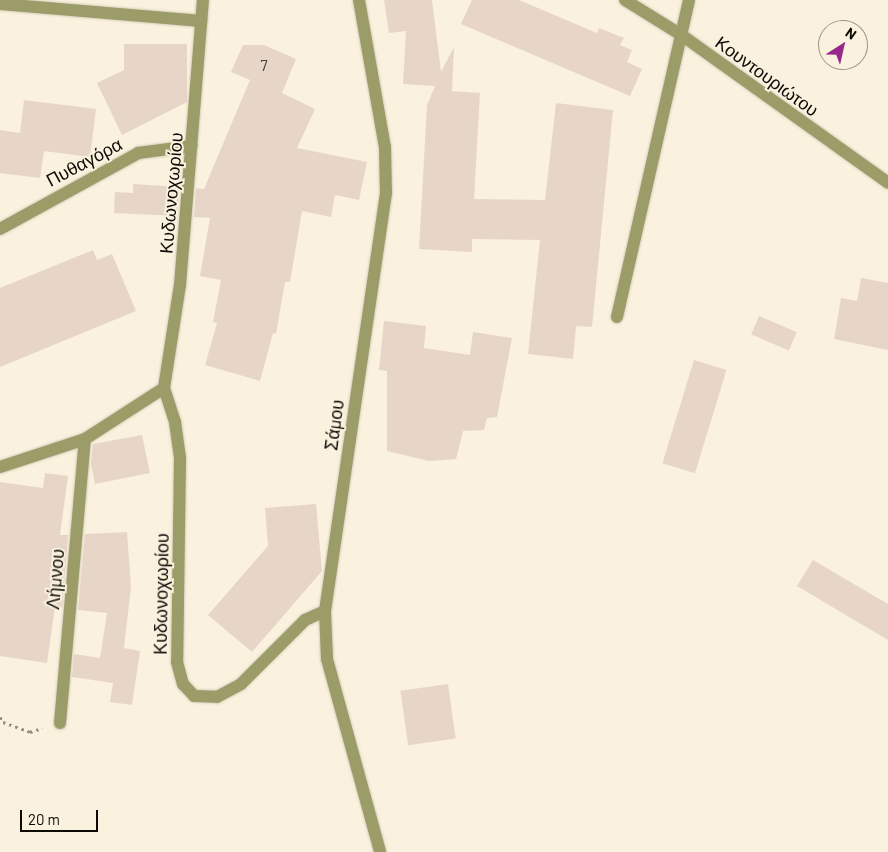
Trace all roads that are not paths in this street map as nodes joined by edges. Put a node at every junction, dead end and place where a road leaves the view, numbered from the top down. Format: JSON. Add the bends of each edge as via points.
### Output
{"nodes":[{"id":1,"x":203,"y":0,"type":"edge"},
{"id":2,"x":359,"y":0,"type":"edge"},
{"id":3,"x":625,"y":0,"type":"edge"},
{"id":4,"x":689,"y":0,"type":"edge"},
{"id":5,"x":0,"y":4,"type":"edge"},
{"id":6,"x":201,"y":21,"type":"junction"},
{"id":7,"x":683,"y":36,"type":"junction"},
{"id":8,"x":192,"y":146,"type":"junction"},
{"id":9,"x":888,"y":184,"type":"edge"},
{"id":10,"x":0,"y":229,"type":"edge"},
{"id":11,"x":617,"y":317,"type":"dead end"},
{"id":12,"x":164,"y":388,"type":"junction"},
{"id":13,"x":86,"y":439,"type":"junction"},
{"id":14,"x":0,"y":467,"type":"edge"},
{"id":15,"x":325,"y":611,"type":"junction"},
{"id":16,"x":60,"y":723,"type":"road end"},
{"id":17,"x":380,"y":852,"type":"edge"}],
"edges":[{"from":1,"to":6,"type":"street","name":"Κυδωνοχωρίου"},
{"from":2,"to":15,"type":"street","name":"Σάμου","via":[[385,147],[386,193]]},
{"from":3,"to":7,"type":"street","name":"Κουντουριώτου"},
{"from":4,"to":7,"type":"street"},
{"from":5,"to":6,"type":"street"},
{"from":6,"to":8,"type":"street","name":"Κυδωνοχωρίου"},
{"from":7,"to":9,"type":"street","name":"Κουντουριώτου"},
{"from":7,"to":11,"type":"street"},
{"from":8,"to":10,"type":"street","name":"Πυθαγόρα","via":[[138,153]]},
{"from":8,"to":12,"type":"street","name":"Κυδωνοχωρίου","via":[[180,285]]},
{"from":12,"to":13,"type":"street"},
{"from":12,"to":15,"type":"street","name":"Κυδωνοχωρίου","via":[[175,422],[180,459],[177,662],[183,684],[194,696],[217,697],[241,684],[305,620]]},
{"from":13,"to":14,"type":"street"},
{"from":13,"to":16,"type":"street","name":"Λήμνου"},
{"from":15,"to":17,"type":"street","name":"Σάμου","via":[[327,659]]}]}
